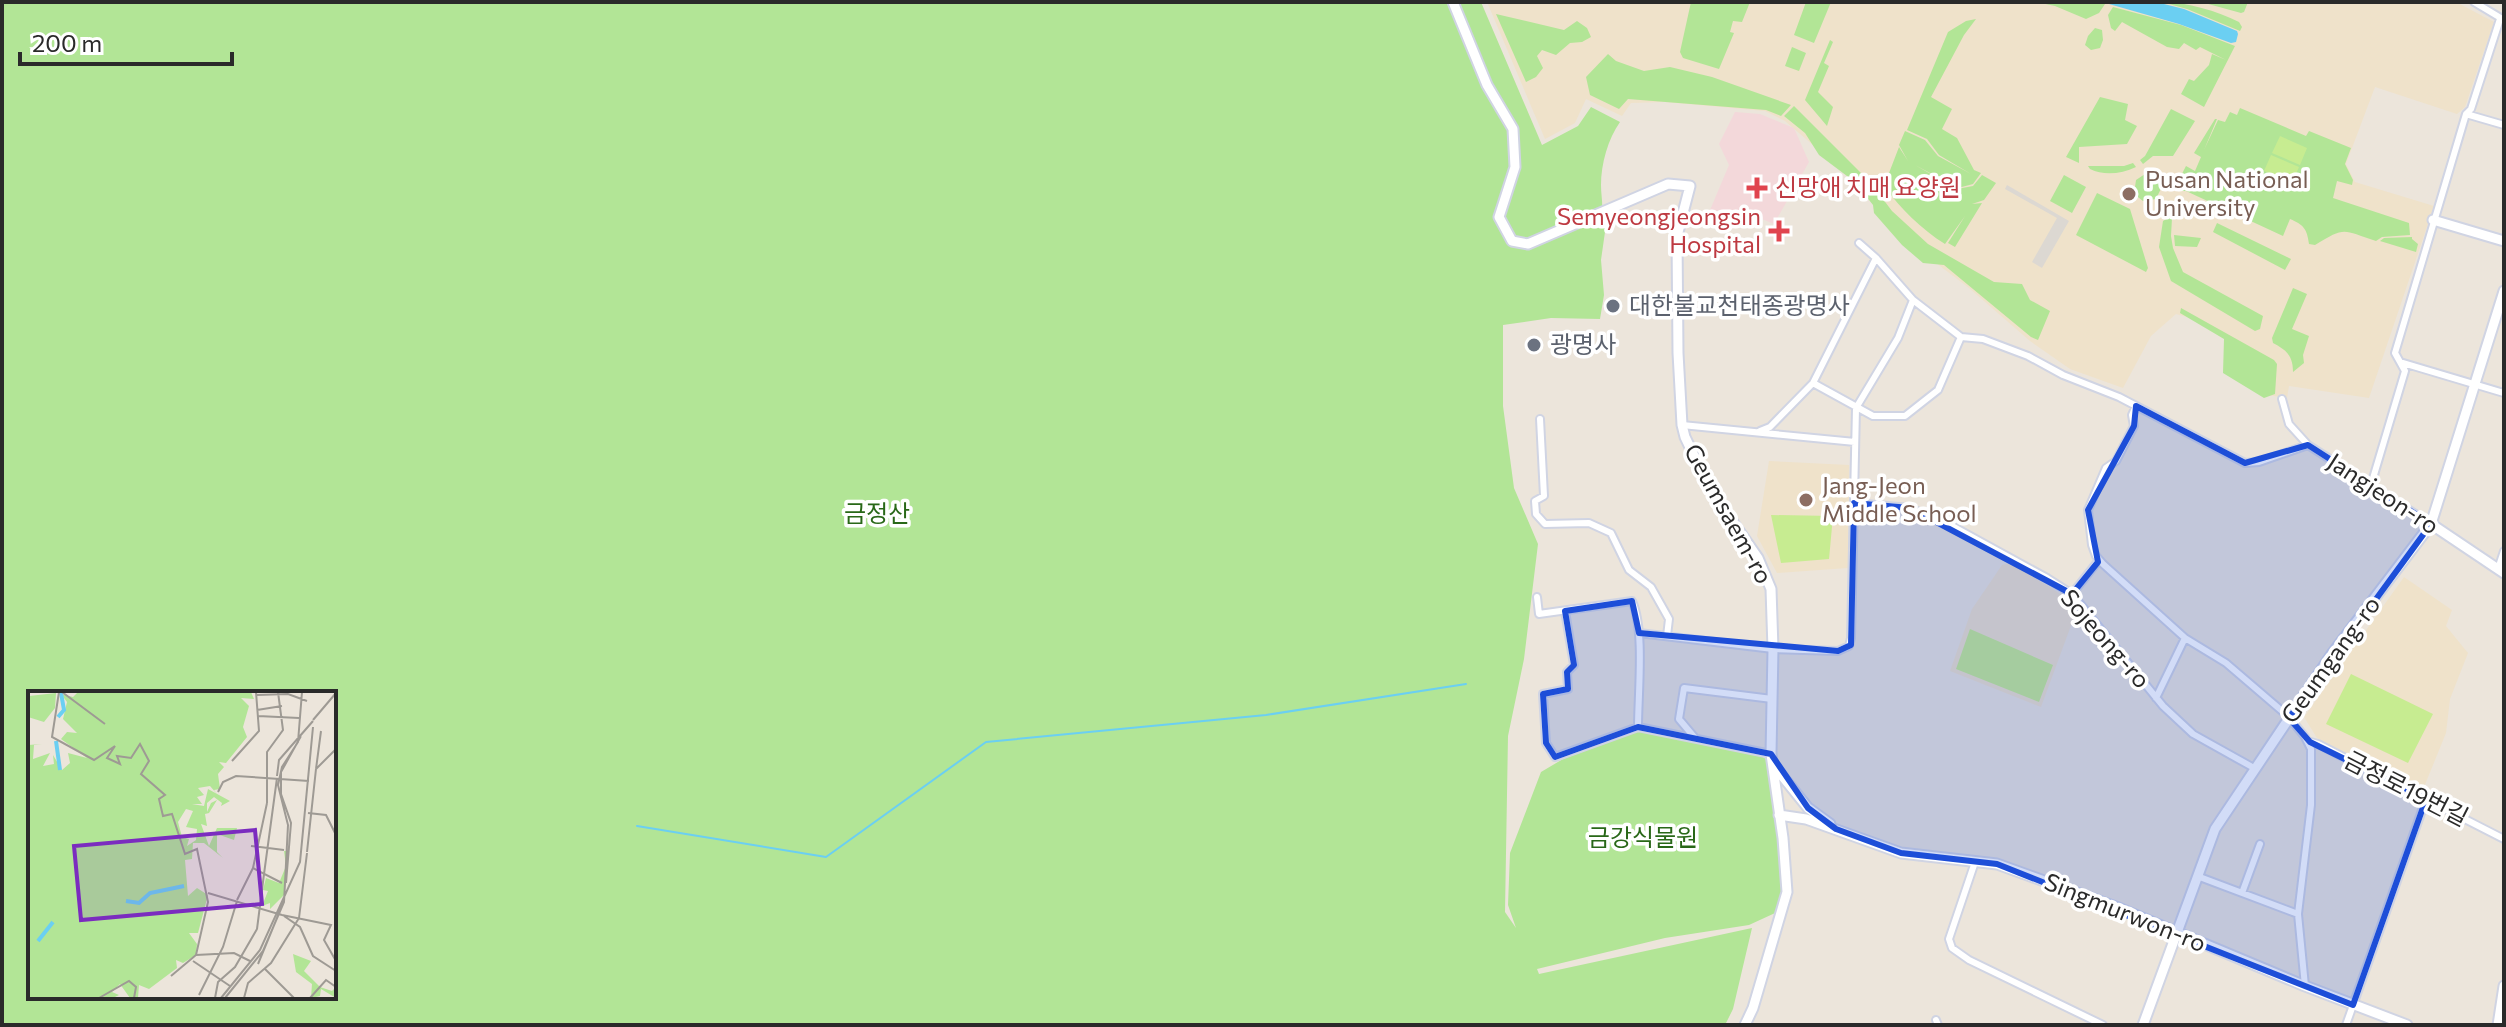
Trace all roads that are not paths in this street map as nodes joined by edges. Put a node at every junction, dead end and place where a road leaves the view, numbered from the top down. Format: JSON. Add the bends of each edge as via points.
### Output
{"nodes":[{"id":1,"x":1453,"y":2,"type":"edge"},
{"id":2,"x":2474,"y":2,"type":"edge"},
{"id":3,"x":2502,"y":20,"type":"edge"},
{"id":4,"x":2466,"y":114,"type":"junction"},
{"id":5,"x":2504,"y":125,"type":"edge"},
{"id":6,"x":2433,"y":220,"type":"junction"},
{"id":7,"x":2504,"y":241,"type":"edge"},
{"id":8,"x":1859,"y":243,"type":"dead end"},
{"id":9,"x":1876,"y":258,"type":"junction"},
{"id":10,"x":2504,"y":291,"type":"edge"},
{"id":11,"x":1913,"y":300,"type":"junction"},
{"id":12,"x":1961,"y":337,"type":"junction"},
{"id":13,"x":2400,"y":362,"type":"junction"},
{"id":14,"x":1813,"y":383,"type":"junction"},
{"id":15,"x":2475,"y":385,"type":"junction"},
{"id":16,"x":2504,"y":393,"type":"edge"},
{"id":17,"x":2282,"y":399,"type":"dead end"},
{"id":18,"x":2136,"y":406,"type":"junction"},
{"id":19,"x":1856,"y":408,"type":"junction"},
{"id":20,"x":1540,"y":419,"type":"dead end"},
{"id":21,"x":1682,"y":425,"type":"junction"},
{"id":22,"x":1760,"y":432,"type":"junction"},
{"id":23,"x":1855,"y":442,"type":"junction"},
{"id":24,"x":2308,"y":445,"type":"junction"},
{"id":25,"x":2371,"y":485,"type":"junction"},
{"id":26,"x":1854,"y":503,"type":"junction"},
{"id":27,"x":2431,"y":524,"type":"junction"},
{"id":28,"x":2504,"y":551,"type":"edge"},
{"id":29,"x":2099,"y":560,"type":"junction"},
{"id":30,"x":2501,"y":571,"type":"edge"},
{"id":31,"x":2072,"y":594,"type":"junction"},
{"id":32,"x":1537,"y":597,"type":"dead end"},
{"id":33,"x":1565,"y":611,"type":"junction"},
{"id":34,"x":1639,"y":633,"type":"junction"},
{"id":35,"x":1667,"y":636,"type":"junction"},
{"id":36,"x":2185,"y":638,"type":"junction"},
{"id":37,"x":1773,"y":649,"type":"junction"},
{"id":38,"x":2156,"y":698,"type":"junction"},
{"id":39,"x":1772,"y":699,"type":"junction"},
{"id":40,"x":2289,"y":717,"type":"junction"},
{"id":41,"x":1638,"y":727,"type":"junction"},
{"id":42,"x":1695,"y":738,"type":"junction"},
{"id":43,"x":2307,"y":741,"type":"junction"},
{"id":44,"x":1772,"y":759,"type":"junction"},
{"id":45,"x":2254,"y":768,"type":"junction"},
{"id":46,"x":2426,"y":799,"type":"junction"},
{"id":47,"x":1779,"y":815,"type":"junction"},
{"id":48,"x":1836,"y":829,"type":"junction"},
{"id":49,"x":2504,"y":839,"type":"edge"},
{"id":50,"x":2260,"y":844,"type":"dead end"},
{"id":51,"x":1975,"y":862,"type":"junction"},
{"id":52,"x":2197,"y":876,"type":"junction"},
{"id":53,"x":2242,"y":893,"type":"junction"},
{"id":54,"x":2298,"y":914,"type":"junction"},
{"id":55,"x":2176,"y":934,"type":"junction"},
{"id":56,"x":2305,"y":986,"type":"junction"},
{"id":57,"x":2504,"y":986,"type":"edge"},
{"id":58,"x":2353,"y":1005,"type":"junction"},
{"id":59,"x":1745,"y":1025,"type":"edge"},
{"id":60,"x":2103,"y":1025,"type":"edge"},
{"id":61,"x":2143,"y":1025,"type":"edge"},
{"id":62,"x":2346,"y":1025,"type":"edge"},
{"id":63,"x":2407,"y":1025,"type":"edge"},
{"id":64,"x":2498,"y":1025,"type":"edge"}],
"edges":[{"from":1,"to":21,"type":"main road","name":"Geumsaem-ro","via":[[1487,85],[1513,129],[1515,167],[1499,217],[1512,241],[1528,244],[1668,184],[1690,186],[1677,236]]},
{"from":2,"to":3,"type":"street"},
{"from":3,"to":4,"type":"street"},
{"from":4,"to":5,"type":"street"},
{"from":4,"to":6,"type":"street"},
{"from":6,"to":7,"type":"main road"},
{"from":6,"to":13,"type":"street","via":[[2395,353]]},
{"from":8,"to":9,"type":"street"},
{"from":9,"to":11,"type":"street"},
{"from":9,"to":14,"type":"street"},
{"from":10,"to":15,"type":"main road","name":"Geumgang-ro"},
{"from":11,"to":12,"type":"street"},
{"from":11,"to":19,"type":"street","via":[[1898,338]]},
{"from":12,"to":18,"type":"street","via":[[2008,347]]},
{"from":12,"to":19,"type":"street","via":[[1938,390],[1905,416],[1873,416]]},
{"from":13,"to":15,"type":"street"},
{"from":13,"to":25,"type":"street","via":[[2405,371]]},
{"from":14,"to":19,"type":"street"},
{"from":14,"to":22,"type":"street"},
{"from":15,"to":16,"type":"street"},
{"from":15,"to":27,"type":"main road","name":"Geumgang-ro"},
{"from":17,"to":24,"type":"street","name":"Jangjeon-ro","via":[[2289,424]]},
{"from":18,"to":24,"type":"street","via":[[2245,463]]},
{"from":18,"to":29,"type":"street","via":[[2134,426],[2116,461],[2106,468],[2088,510]]},
{"from":19,"to":23,"type":"street"},
{"from":20,"to":35,"type":"street","via":[[1544,496],[1535,501],[1536,514],[1545,524],[1589,523],[1611,533],[1629,570],[1651,587],[1669,619]]},
{"from":21,"to":22,"type":"street"},
{"from":21,"to":37,"type":"main road","name":"Geumsaem-ro","via":[[1711,491],[1758,558],[1771,589]]},
{"from":22,"to":23,"type":"street"},
{"from":23,"to":26,"type":"street"},
{"from":24,"to":25,"type":"street","name":"Jangjeon-ro"},
{"from":25,"to":27,"type":"street","name":"Jangjeon-ro"},
{"from":26,"to":31,"type":"street","name":"Sojeong-ro","via":[[1910,508]]},
{"from":26,"to":37,"type":"street","via":[[1849,646],[1838,651]]},
{"from":27,"to":30,"type":"main road","name":"Jangjeon-ro"},
{"from":27,"to":40,"type":"main road","name":"Geumgang-ro"},
{"from":28,"to":30,"type":"street"},
{"from":29,"to":31,"type":"street"},
{"from":29,"to":36,"type":"street"},
{"from":31,"to":38,"type":"street","name":"Sojeong-ro"},
{"from":32,"to":33,"type":"street","via":[[1539,614]]},
{"from":33,"to":34,"type":"street","via":[[1632,601]]},
{"from":33,"to":41,"type":"street","via":[[1574,665],[1567,672],[1568,689],[1543,694],[1546,743],[1555,757]]},
{"from":34,"to":35,"type":"street"},
{"from":34,"to":41,"type":"street"},
{"from":35,"to":37,"type":"street"},
{"from":36,"to":38,"type":"street"},
{"from":36,"to":40,"type":"street","via":[[2226,663]]},
{"from":37,"to":39,"type":"main road","name":"Geumsaem-ro"},
{"from":38,"to":45,"type":"street","name":"Sojeong-ro","via":[[2193,734]]},
{"from":39,"to":42,"type":"street","via":[[1684,688],[1679,719]]},
{"from":39,"to":44,"type":"main road","name":"Geumsaem-ro"},
{"from":40,"to":43,"type":"street"},
{"from":40,"to":45,"type":"main road","name":"Geumgang-ro"},
{"from":41,"to":42,"type":"street"},
{"from":42,"to":44,"type":"street"},
{"from":43,"to":46,"type":"street","name":"금정로19번길"},
{"from":43,"to":54,"type":"street","via":[[2311,805]]},
{"from":44,"to":47,"type":"main road","name":"Geumsaem-ro"},
{"from":44,"to":48,"type":"main road","name":"Singmurwon-ro","via":[[1808,808]]},
{"from":45,"to":52,"type":"main road","name":"Geumgang-ro","via":[[2215,829]]},
{"from":46,"to":49,"type":"street","name":"금정로19번길"},
{"from":46,"to":58,"type":"street"},
{"from":47,"to":48,"type":"main road","name":"Singmurwon-ro"},
{"from":47,"to":59,"type":"main road","name":"Geumsaem-ro","via":[[1787,892]]},
{"from":48,"to":51,"type":"main road","name":"Singmurwon-ro","via":[[1901,853]]},
{"from":50,"to":53,"type":"street"},
{"from":51,"to":55,"type":"main road","name":"Singmurwon-ro","via":[[1997,864]]},
{"from":51,"to":60,"type":"street","via":[[1949,939],[1952,948]]},
{"from":52,"to":53,"type":"street"},
{"from":52,"to":55,"type":"main road","name":"Geumgang-ro"},
{"from":53,"to":54,"type":"street"},
{"from":54,"to":56,"type":"street"},
{"from":55,"to":56,"type":"main road","name":"Singmurwon-ro"},
{"from":55,"to":61,"type":"main road","name":"Geumgang-ro"},
{"from":56,"to":58,"type":"main road","name":"Singmurwon-ro"},
{"from":57,"to":64,"type":"main road"},
{"from":58,"to":62,"type":"street"},
{"from":58,"to":63,"type":"main road","name":"Singmurwon-ro"}]}
